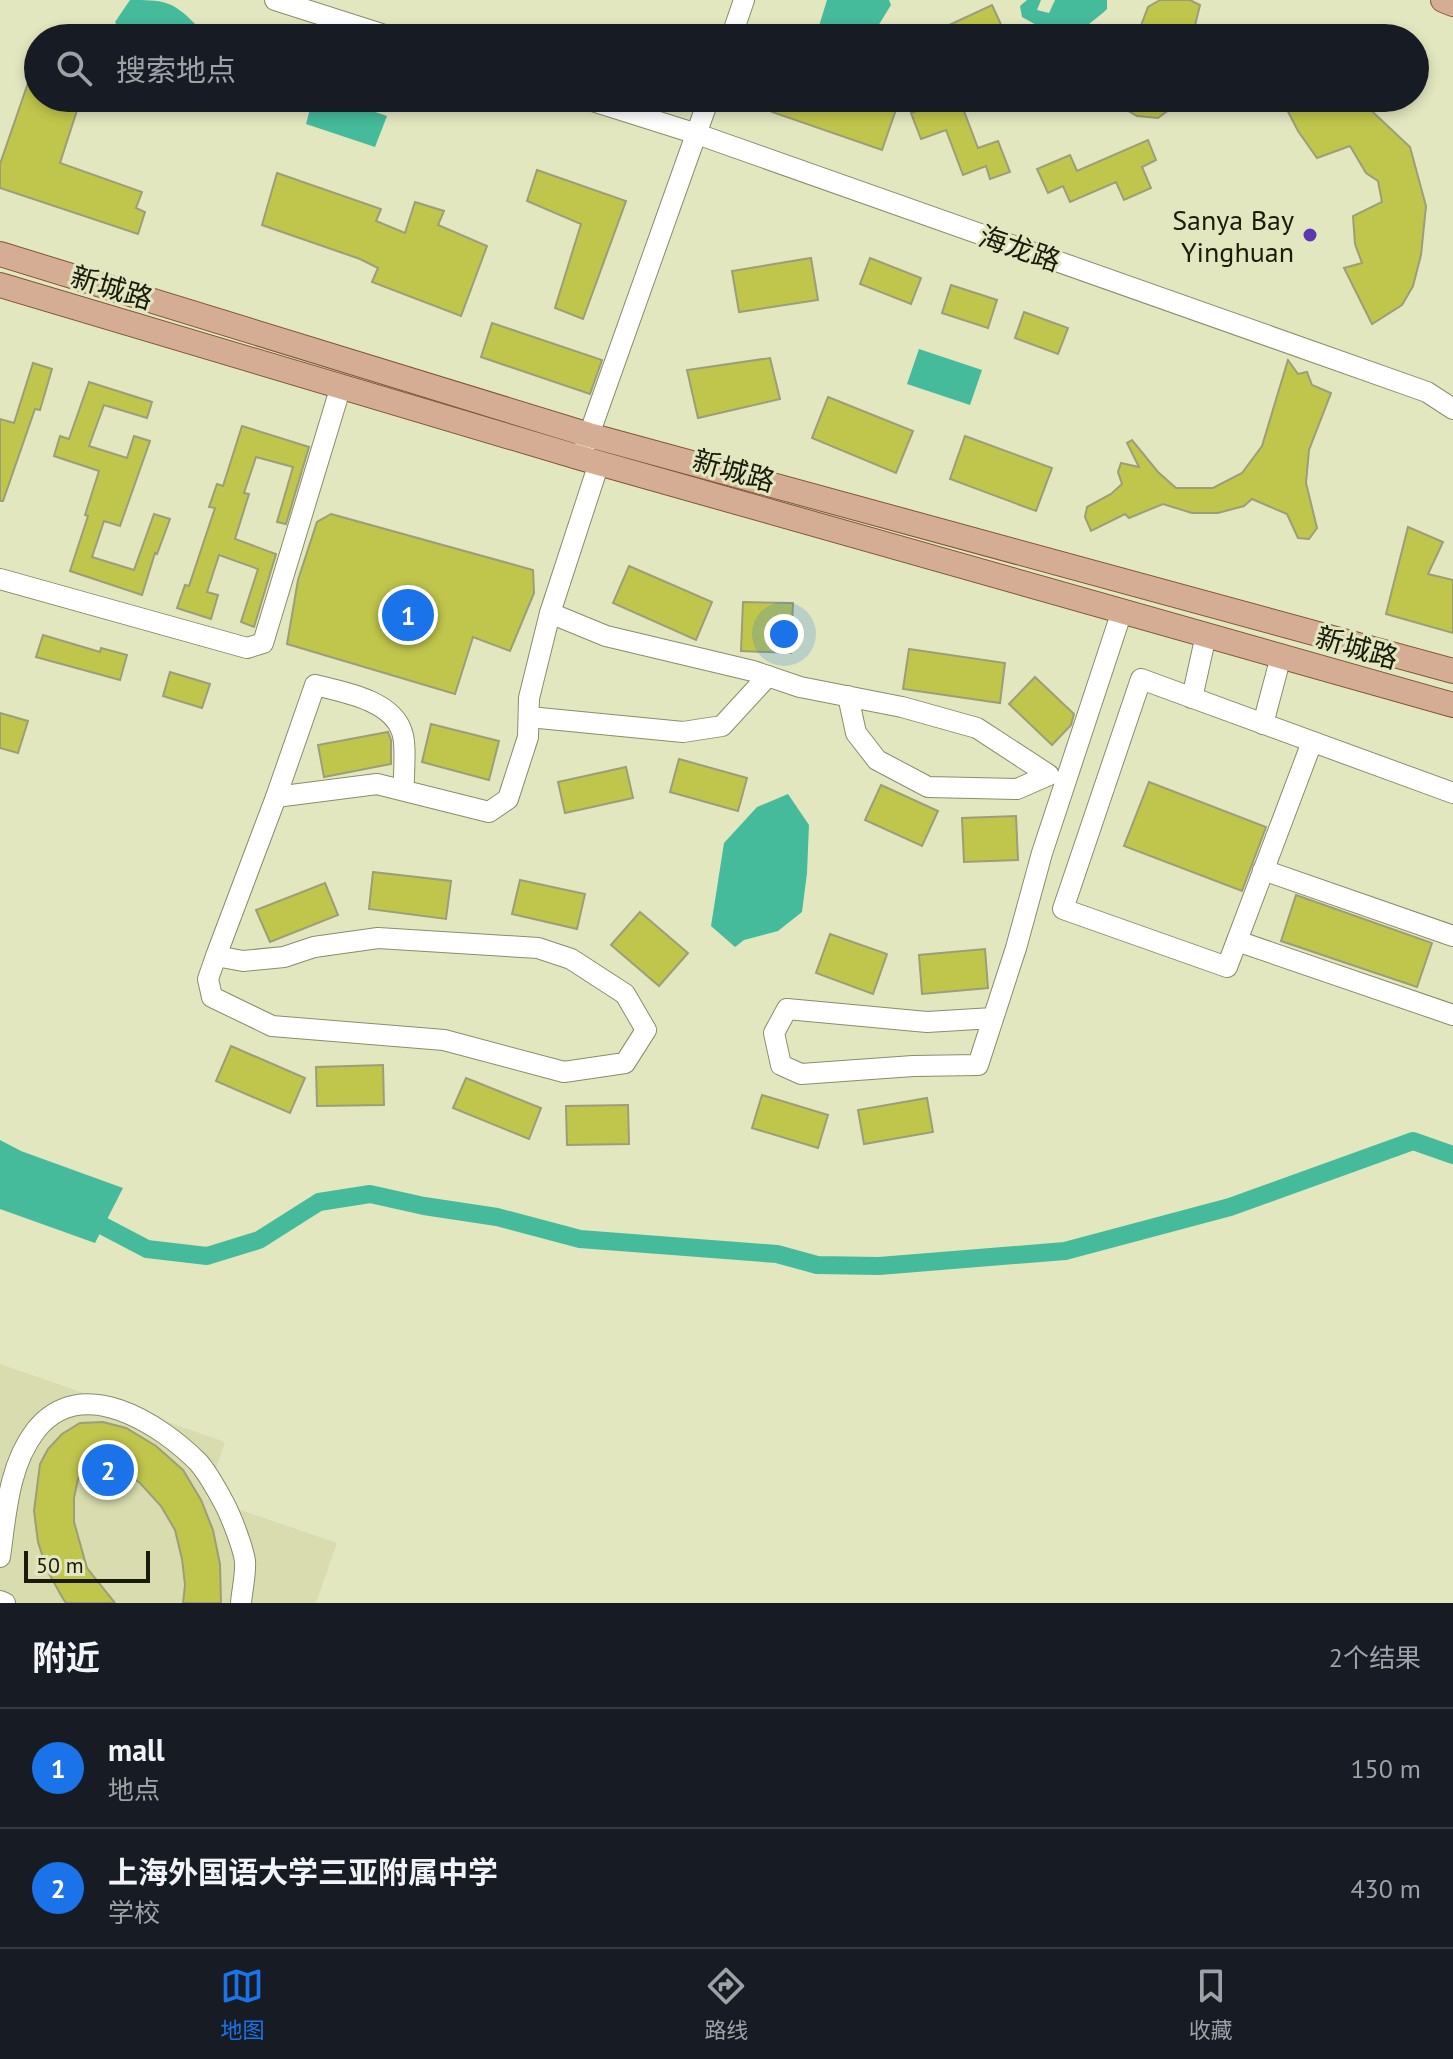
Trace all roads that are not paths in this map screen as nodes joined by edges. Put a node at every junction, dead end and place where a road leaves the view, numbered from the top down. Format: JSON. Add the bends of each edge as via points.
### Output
{"nodes":[{"id":1,"x":275,"y":0,"type":"edge"},
{"id":2,"x":744,"y":0,"type":"edge"},
{"id":3,"x":1443,"y":0,"type":"edge"},
{"id":4,"x":1453,"y":4,"type":"edge"},
{"id":5,"x":350,"y":24,"type":"edge"},
{"id":6,"x":736,"y":24,"type":"edge"},
{"id":7,"x":627,"y":112,"type":"edge"},
{"id":8,"x":704,"y":112,"type":"edge"},
{"id":9,"x":697,"y":134,"type":"junction"},
{"id":10,"x":0,"y":254,"type":"edge"},
{"id":11,"x":0,"y":285,"type":"edge"},
{"id":12,"x":341,"y":386,"type":"junction"},
{"id":13,"x":1453,"y":409,"type":"edge"},
{"id":14,"x":590,"y":452,"type":"junction"},
{"id":15,"x":0,"y":579,"type":"edge"},
{"id":16,"x":1122,"y":611,"type":"junction"},
{"id":17,"x":550,"y":613,"type":"junction"},
{"id":18,"x":1206,"y":635,"type":"junction"},
{"id":19,"x":1281,"y":656,"type":"junction"},
{"id":20,"x":1453,"y":671,"type":"edge"},
{"id":21,"x":768,"y":676,"type":"junction"},
{"id":22,"x":848,"y":696,"type":"junction"},
{"id":23,"x":1192,"y":698,"type":"junction"},
{"id":24,"x":1453,"y":705,"type":"edge"},
{"id":25,"x":529,"y":717,"type":"junction"},
{"id":26,"x":1263,"y":724,"type":"junction"},
{"id":27,"x":1312,"y":742,"type":"junction"},
{"id":28,"x":1057,"y":778,"type":"junction"},
{"id":29,"x":404,"y":790,"type":"junction"},
{"id":30,"x":1453,"y":793,"type":"edge"},
{"id":31,"x":276,"y":797,"type":"junction"},
{"id":32,"x":1263,"y":870,"type":"junction"},
{"id":33,"x":1453,"y":936,"type":"edge"},
{"id":34,"x":1237,"y":941,"type":"junction"},
{"id":35,"x":216,"y":956,"type":"junction"},
{"id":36,"x":1453,"y":1015,"type":"edge"},
{"id":37,"x":993,"y":1018,"type":"junction"},
{"id":38,"x":0,"y":1557,"type":"edge"},
{"id":39,"x":241,"y":1603,"type":"edge"}],
"edges":[{"from":1,"to":5,"type":"street"},
{"from":2,"to":6,"type":"street"},
{"from":3,"to":4,"type":"main road"},
{"from":7,"to":9,"type":"street","name":"海龙路"},
{"from":8,"to":9,"type":"street"},
{"from":9,"to":13,"type":"street","name":"海龙路","via":[[1427,392]]},
{"from":9,"to":14,"type":"street"},
{"from":10,"to":14,"type":"main road","name":"新城路"},
{"from":11,"to":12,"type":"main road","name":"新城路"},
{"from":12,"to":14,"type":"main road","name":"新城路"},
{"from":12,"to":15,"type":"street","via":[[263,643],[247,648]]},
{"from":14,"to":16,"type":"main road","name":"新城路"},
{"from":14,"to":17,"type":"street"},
{"from":14,"to":20,"type":"main road","name":"新城路"},
{"from":16,"to":18,"type":"main road","name":"新城路"},
{"from":16,"to":28,"type":"street"},
{"from":17,"to":21,"type":"street","via":[[606,636]]},
{"from":17,"to":25,"type":"street"},
{"from":18,"to":19,"type":"main road","name":"新城路"},
{"from":18,"to":23,"type":"street"},
{"from":19,"to":24,"type":"main road","name":"新城路"},
{"from":19,"to":26,"type":"street"},
{"from":21,"to":22,"type":"street"},
{"from":21,"to":25,"type":"street","via":[[722,726],[683,732]]},
{"from":22,"to":28,"type":"street","via":[[977,728]]},
{"from":22,"to":28,"type":"street","via":[[856,733],[877,760],[928,787],[1017,789]]},
{"from":23,"to":26,"type":"street"},
{"from":23,"to":34,"type":"street","via":[[1141,679],[1063,909],[1227,967]]},
{"from":25,"to":29,"type":"street","via":[[508,799],[489,812]]},
{"from":26,"to":27,"type":"street"},
{"from":27,"to":30,"type":"street"},
{"from":27,"to":32,"type":"street"},
{"from":28,"to":37,"type":"street"},
{"from":29,"to":31,"type":"street","via":[[377,784]]},
{"from":29,"to":31,"type":"street","via":[[402,732],[389,713],[356,696],[315,685]]},
{"from":31,"to":35,"type":"street"},
{"from":32,"to":33,"type":"street"},
{"from":32,"to":34,"type":"street"},
{"from":34,"to":36,"type":"street"},
{"from":35,"to":35,"type":"street","via":[[208,979],[212,997],[272,1026],[444,1040],[564,1072],[625,1063],[646,1030],[625,994],[571,959],[538,948],[378,938],[284,957],[243,961]]},
{"from":37,"to":37,"type":"street","via":[[978,1065],[801,1074],[781,1065],[774,1033],[787,1009],[927,1022]]},
{"from":38,"to":39,"type":"street","via":[[18,1463],[36,1429],[65,1406],[104,1404],[148,1422],[199,1464],[226,1506],[245,1560]]}]}
